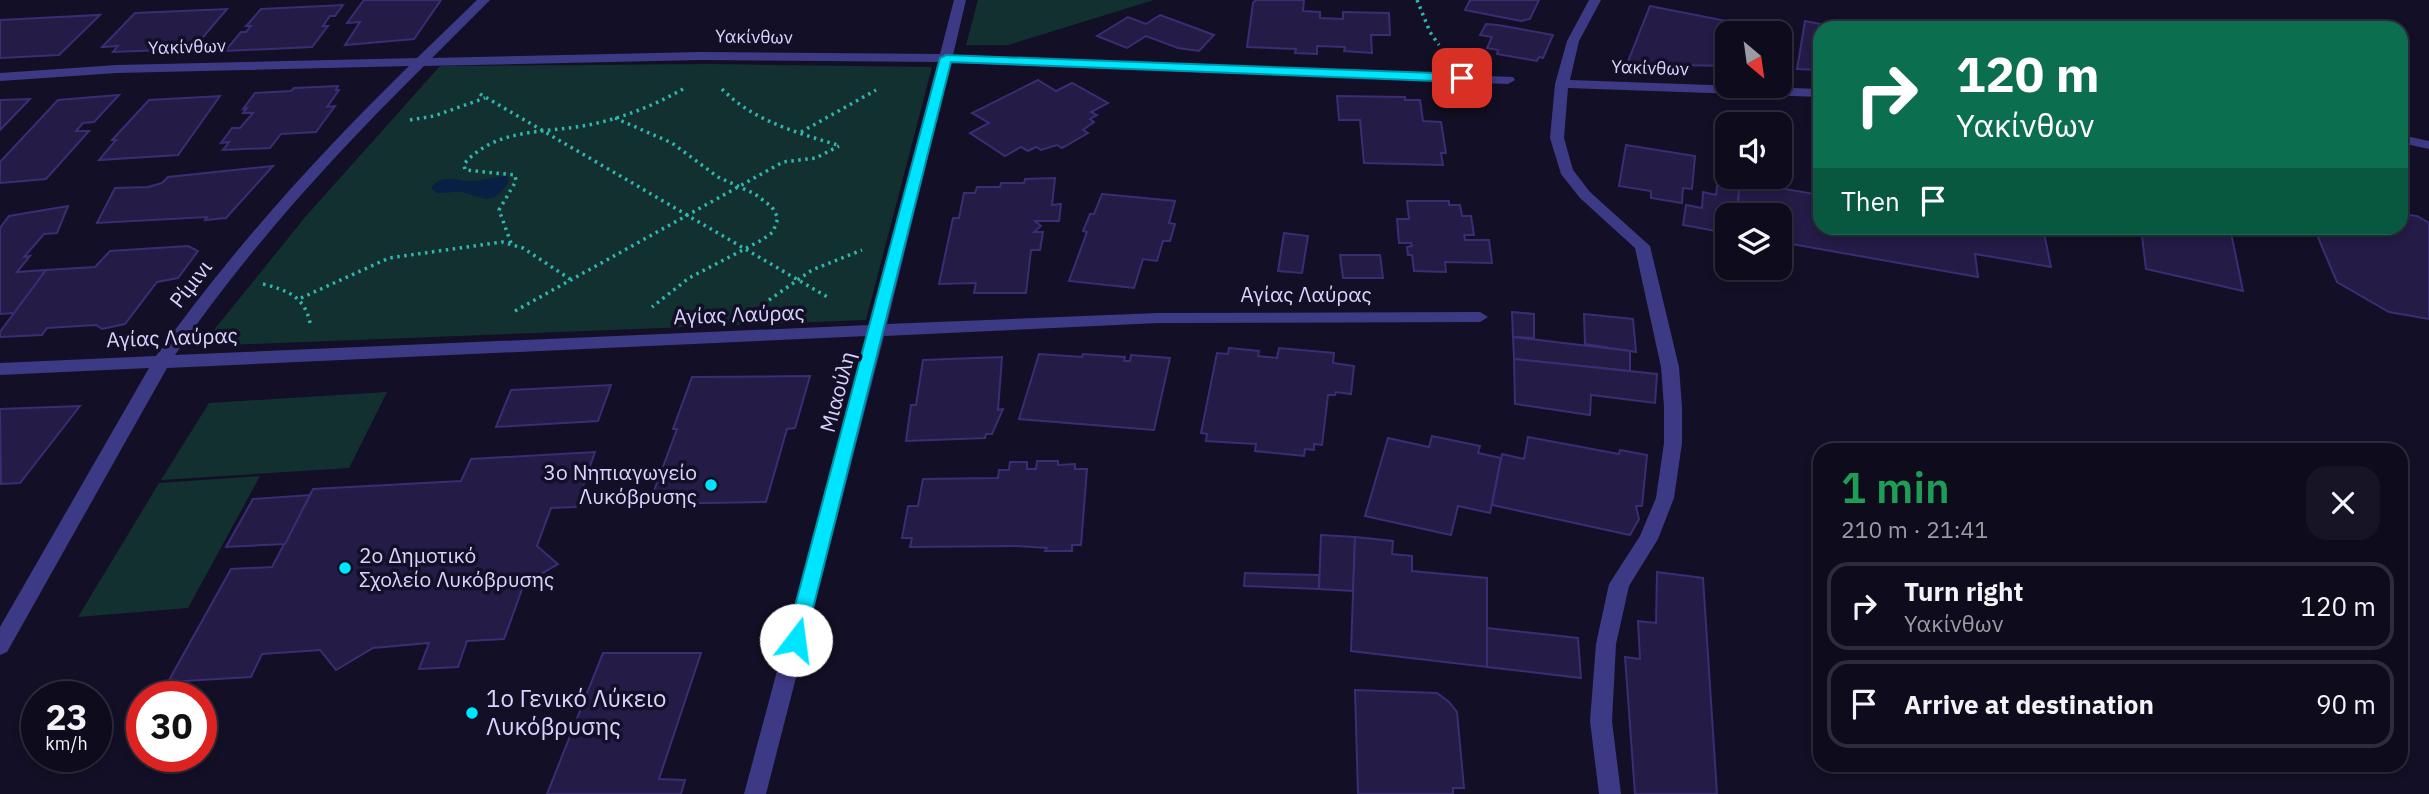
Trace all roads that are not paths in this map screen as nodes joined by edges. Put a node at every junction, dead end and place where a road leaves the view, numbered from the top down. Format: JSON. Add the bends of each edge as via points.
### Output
{"nodes":[{"id":1,"x":484,"y":0,"type":"edge"},
{"id":2,"x":960,"y":0,"type":"edge"},
{"id":3,"x":1595,"y":0,"type":"edge"},
{"id":4,"x":946,"y":58,"type":"junction"},
{"id":5,"x":422,"y":60,"type":"junction"},
{"id":6,"x":0,"y":77,"type":"edge"},
{"id":7,"x":1508,"y":80,"type":"dead end"},
{"id":8,"x":1562,"y":84,"type":"junction"},
{"id":9,"x":1813,"y":93,"type":"edge"},
{"id":10,"x":2408,"y":140,"type":"edge"},
{"id":11,"x":2429,"y":145,"type":"edge"},
{"id":12,"x":1480,"y":317,"type":"dead end"},
{"id":13,"x":877,"y":332,"type":"junction"},
{"id":14,"x":162,"y":361,"type":"junction"},
{"id":15,"x":0,"y":369,"type":"edge"},
{"id":16,"x":0,"y":646,"type":"edge"},
{"id":17,"x":755,"y":794,"type":"edge"},
{"id":18,"x":1610,"y":794,"type":"edge"}],
"edges":[{"from":1,"to":5,"type":"street","name":"Ρίμινι"},
{"from":2,"to":4,"type":"street","name":"Μιαούλη"},
{"from":3,"to":8,"type":"street","via":[[1573,41]]},
{"from":4,"to":5,"type":"street","name":"Υακίνθων"},
{"from":4,"to":7,"type":"street","name":"Υακίνθων"},
{"from":4,"to":13,"type":"street","name":"Μιαούλη"},
{"from":5,"to":6,"type":"street","name":"Υακίνθων"},
{"from":5,"to":14,"type":"street","name":"Ρίμινι","via":[[270,220]]},
{"from":8,"to":9,"type":"street","name":"Υακίνθων"},
{"from":8,"to":18,"type":"street","via":[[1557,138],[1566,171],[1585,195],[1642,246],[1650,267],[1672,394],[1673,443],[1665,498],[1648,540],[1619,584],[1606,644],[1601,721]]},
{"from":10,"to":11,"type":"street"},
{"from":12,"to":13,"type":"street","name":"Αγίας Λαύρας","via":[[1158,318]]},
{"from":13,"to":14,"type":"street","name":"Αγίας Λαύρας"},
{"from":13,"to":17,"type":"street","name":"Μιαούλη"},
{"from":14,"to":15,"type":"street","name":"Αγίας Λαύρας"},
{"from":14,"to":16,"type":"street","name":"Ρίμινι"}]}
